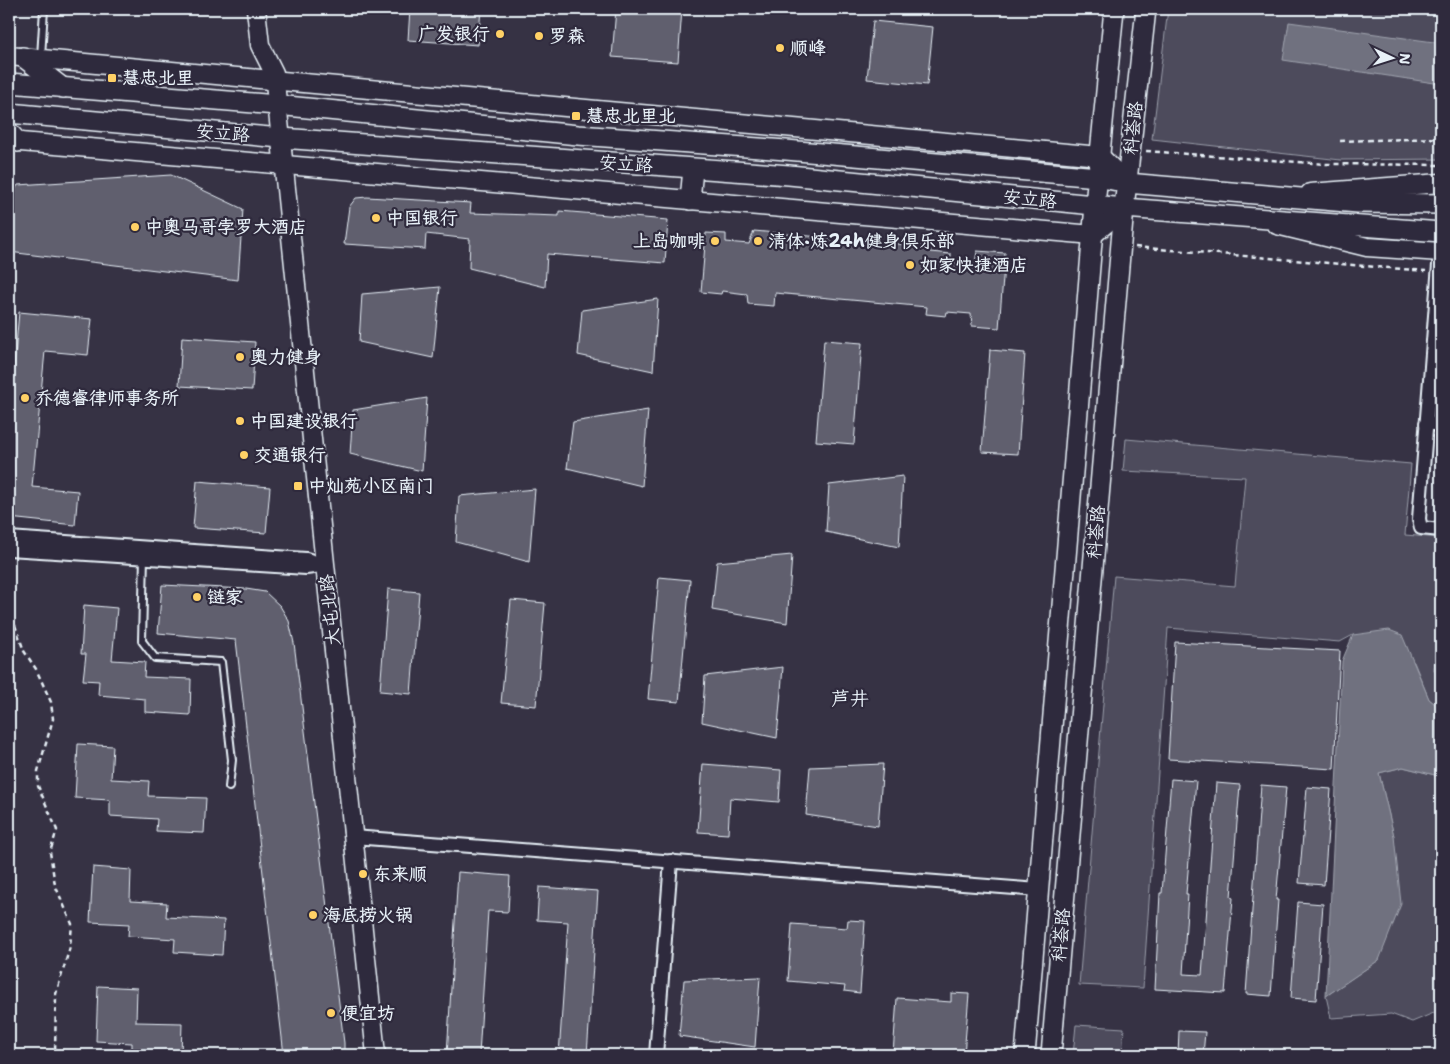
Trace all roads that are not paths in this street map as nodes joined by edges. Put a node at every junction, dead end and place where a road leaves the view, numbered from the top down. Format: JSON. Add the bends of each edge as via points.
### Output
{"nodes":[{"id":1,"x":44,"y":9,"type":"edge"},
{"id":2,"x":256,"y":9,"type":"edge"},
{"id":3,"x":1114,"y":9,"type":"edge"},
{"id":4,"x":1146,"y":9,"type":"edge"},
{"id":5,"x":24,"y":57,"type":"edge"},
{"id":6,"x":275,"y":81,"type":"junction"},
{"id":7,"x":9,"y":84,"type":"edge"},
{"id":8,"x":63,"y":88,"type":"junction"},
{"id":9,"x":277,"y":105,"type":"junction"},
{"id":10,"x":9,"y":113,"type":"edge"},
{"id":11,"x":12,"y":138,"type":"edge"},
{"id":12,"x":281,"y":138,"type":"junction"},
{"id":13,"x":1100,"y":156,"type":"junction"},
{"id":14,"x":283,"y":164,"type":"junction"},
{"id":15,"x":692,"y":169,"type":"junction"},
{"id":16,"x":1098,"y":178,"type":"junction"},
{"id":17,"x":1127,"y":183,"type":"junction"},
{"id":18,"x":1441,"y":183,"type":"edge"},
{"id":19,"x":1271,"y":196,"type":"junction"},
{"id":20,"x":690,"y":200,"type":"junction"},
{"id":21,"x":1441,"y":204,"type":"edge"},
{"id":22,"x":1095,"y":205,"type":"junction"},
{"id":23,"x":1124,"y":208,"type":"junction"},
{"id":24,"x":1244,"y":217,"type":"junction"},
{"id":25,"x":1441,"y":232,"type":"edge"},
{"id":26,"x":1093,"y":235,"type":"junction"},
{"id":27,"x":1440,"y":252,"type":"edge"},
{"id":28,"x":1426,"y":424,"type":"junction"},
{"id":29,"x":1441,"y":425,"type":"edge"},
{"id":30,"x":1441,"y":530,"type":"edge"},
{"id":31,"x":9,"y":538,"type":"edge"},
{"id":32,"x":9,"y":549,"type":"edge"},
{"id":33,"x":144,"y":553,"type":"junction"},
{"id":34,"x":326,"y":565,"type":"junction"},
{"id":35,"x":229,"y":788,"type":"dead end"},
{"id":36,"x":353,"y":837,"type":"junction"},
{"id":37,"x":671,"y":862,"type":"junction"},
{"id":38,"x":1039,"y":890,"type":"junction"},
{"id":39,"x":376,"y":1055,"type":"edge"},
{"id":40,"x":656,"y":1055,"type":"edge"},
{"id":41,"x":1025,"y":1055,"type":"edge"},
{"id":42,"x":1051,"y":1055,"type":"edge"}],
"edges":[{"from":1,"to":5,"type":"lane"},
{"from":2,"to":6,"type":"street","via":[[260,45]]},
{"from":3,"to":13,"type":"main road","name":"科荟路"},
{"from":4,"to":17,"type":"main road","name":"科荟路"},
{"from":5,"to":6,"type":"street"},
{"from":5,"to":8,"type":"main road"},
{"from":6,"to":9,"type":"street"},
{"from":6,"to":13,"type":"street"},
{"from":7,"to":8,"type":"main road","name":"安立路"},
{"from":8,"to":9,"type":"main road","name":"安立路"},
{"from":9,"to":12,"type":"street"},
{"from":9,"to":16,"type":"main road","name":"安立路","via":[[578,135]]},
{"from":10,"to":12,"type":"main road","name":"安立路"},
{"from":11,"to":14,"type":"street","name":"安立路"},
{"from":12,"to":14,"type":"street","name":"大屯北路"},
{"from":12,"to":15,"type":"main road","name":"安立路"},
{"from":13,"to":16,"type":"main road","name":"科荟路"},
{"from":13,"to":17,"type":"street"},
{"from":14,"to":20,"type":"street","name":"安立路"},
{"from":14,"to":34,"type":"street","name":"大屯北路"},
{"from":15,"to":20,"type":"main road"},
{"from":15,"to":22,"type":"main road","name":"安立路","via":[[789,175]]},
{"from":16,"to":17,"type":"main road","name":"安立路"},
{"from":16,"to":22,"type":"main road","name":"科荟路"},
{"from":17,"to":19,"type":"main road","name":"安立路"},
{"from":17,"to":23,"type":"main road","name":"科荟路"},
{"from":18,"to":19,"type":"street","name":"安立路"},
{"from":19,"to":21,"type":"main road","name":"安立路","via":[[1358,203]]},
{"from":20,"to":26,"type":"street","name":"安立路"},
{"from":22,"to":23,"type":"main road","name":"安立路"},
{"from":22,"to":26,"type":"main road","name":"科荟路"},
{"from":23,"to":24,"type":"main road","name":"安立路"},
{"from":23,"to":26,"type":"street"},
{"from":23,"to":42,"type":"main road","name":"科荟路"},
{"from":24,"to":25,"type":"main road","name":"安立路"},
{"from":24,"to":27,"type":"street","name":"安立路","via":[[1367,247]]},
{"from":26,"to":38,"type":"main road","name":"科荟路"},
{"from":27,"to":28,"type":"street"},
{"from":28,"to":29,"type":"street"},
{"from":28,"to":30,"type":"street","via":[[1419,519],[1421,528]]},
{"from":31,"to":33,"type":"street"},
{"from":32,"to":33,"type":"street"},
{"from":33,"to":34,"type":"street","via":[[306,559]]},
{"from":33,"to":35,"type":"lane","via":[[142,641],[155,658],[221,662],[232,760]]},
{"from":34,"to":36,"type":"street","name":"大屯北路"},
{"from":36,"to":37,"type":"street"},
{"from":36,"to":39,"type":"street","name":"大屯北路"},
{"from":37,"to":38,"type":"street"},
{"from":37,"to":40,"type":"street"},
{"from":38,"to":41,"type":"main road","name":"科荟路"}]}
